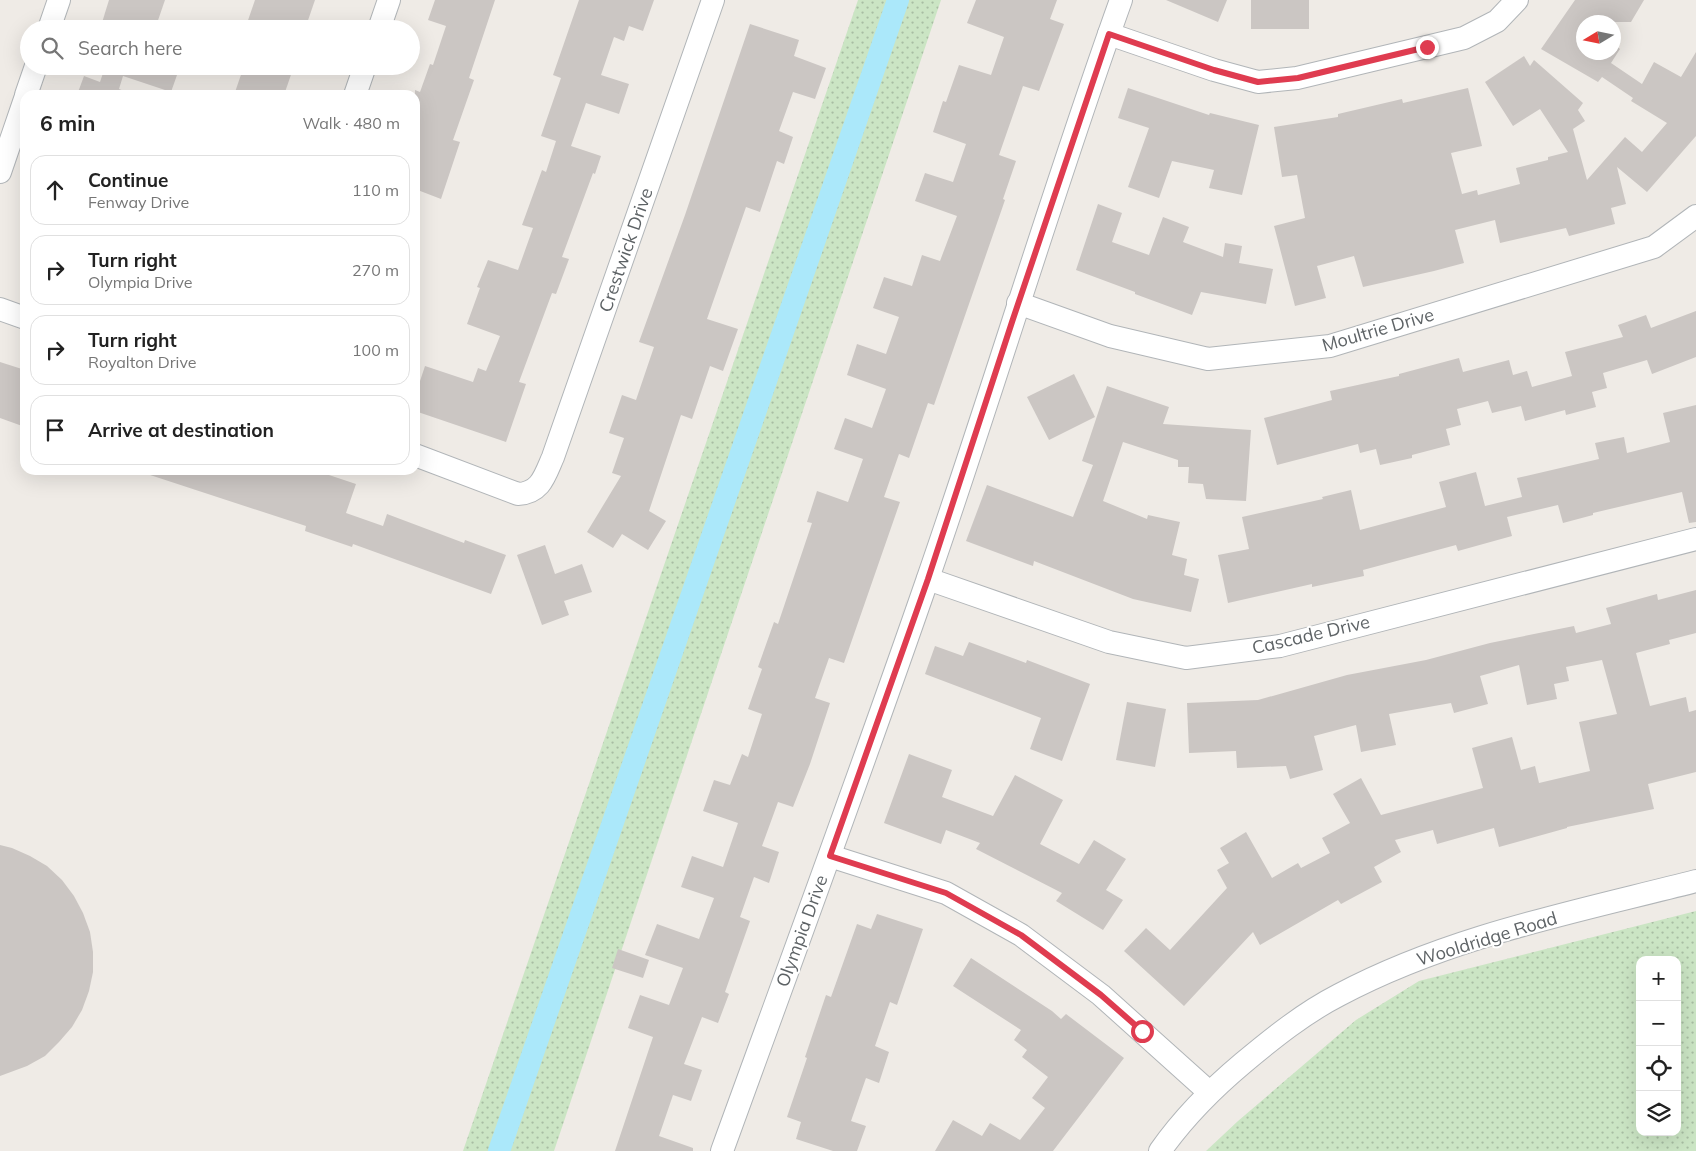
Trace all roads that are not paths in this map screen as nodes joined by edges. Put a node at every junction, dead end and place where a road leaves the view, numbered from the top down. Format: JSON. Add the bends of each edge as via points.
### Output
{"nodes":[{"id":1,"x":59,"y":0,"type":"edge"},
{"id":2,"x":389,"y":0,"type":"edge"},
{"id":3,"x":713,"y":0,"type":"edge"},
{"id":4,"x":1121,"y":0,"type":"edge"},
{"id":5,"x":1517,"y":0,"type":"edge"},
{"id":6,"x":52,"y":20,"type":"edge"},
{"id":7,"x":382,"y":20,"type":"edge"},
{"id":8,"x":1109,"y":34,"type":"junction"},
{"id":9,"x":33,"y":75,"type":"edge"},
{"id":10,"x":362,"y":75,"type":"edge"},
{"id":11,"x":28,"y":90,"type":"edge"},
{"id":12,"x":357,"y":90,"type":"edge"},
{"id":13,"x":20,"y":114,"type":"edge"},
{"id":14,"x":0,"y":172,"type":"edge"},
{"id":15,"x":1696,"y":216,"type":"edge"},
{"id":16,"x":1018,"y":303,"type":"junction"},
{"id":17,"x":0,"y":309,"type":"edge"},
{"id":18,"x":20,"y":316,"type":"edge"},
{"id":19,"x":420,"y":458,"type":"edge"},
{"id":20,"x":1696,"y":539,"type":"edge"},
{"id":21,"x":928,"y":579,"type":"junction"},
{"id":22,"x":830,"y":856,"type":"junction"},
{"id":23,"x":1696,"y":881,"type":"edge"},
{"id":24,"x":1209,"y":1092,"type":"junction"},
{"id":25,"x":722,"y":1151,"type":"edge"},
{"id":26,"x":1160,"y":1151,"type":"edge"}],
"edges":[{"from":1,"to":6,"type":"street"},
{"from":2,"to":7,"type":"street"},
{"from":3,"to":19,"type":"street","name":"Crestwick Drive","via":[[541,484],[528,493],[518,494]]},
{"from":4,"to":8,"type":"street","name":"Olympia Drive"},
{"from":5,"to":8,"type":"street","via":[[1497,21],[1464,38],[1298,78],[1258,82]]},
{"from":8,"to":16,"type":"street","name":"Olympia Drive"},
{"from":9,"to":11,"type":"street"},
{"from":10,"to":12,"type":"street"},
{"from":13,"to":14,"type":"street"},
{"from":15,"to":16,"type":"street","name":"Moultrie Drive","via":[[1654,247],[1330,346],[1208,359],[1110,336]]},
{"from":16,"to":21,"type":"street","name":"Olympia Drive"},
{"from":17,"to":18,"type":"street"},
{"from":20,"to":21,"type":"street","name":"Cascade Drive","via":[[1280,646],[1186,658],[1109,642]]},
{"from":21,"to":22,"type":"street","name":"Olympia Drive"},
{"from":22,"to":24,"type":"street","via":[[946,893],[1021,935],[1101,995]]},
{"from":22,"to":25,"type":"street","name":"Olympia Drive"},
{"from":23,"to":24,"type":"street","name":"Wooldridge Road","via":[[1493,933],[1419,958],[1339,995],[1292,1024]]},
{"from":24,"to":26,"type":"street","name":"Wooldridge Road"}]}
